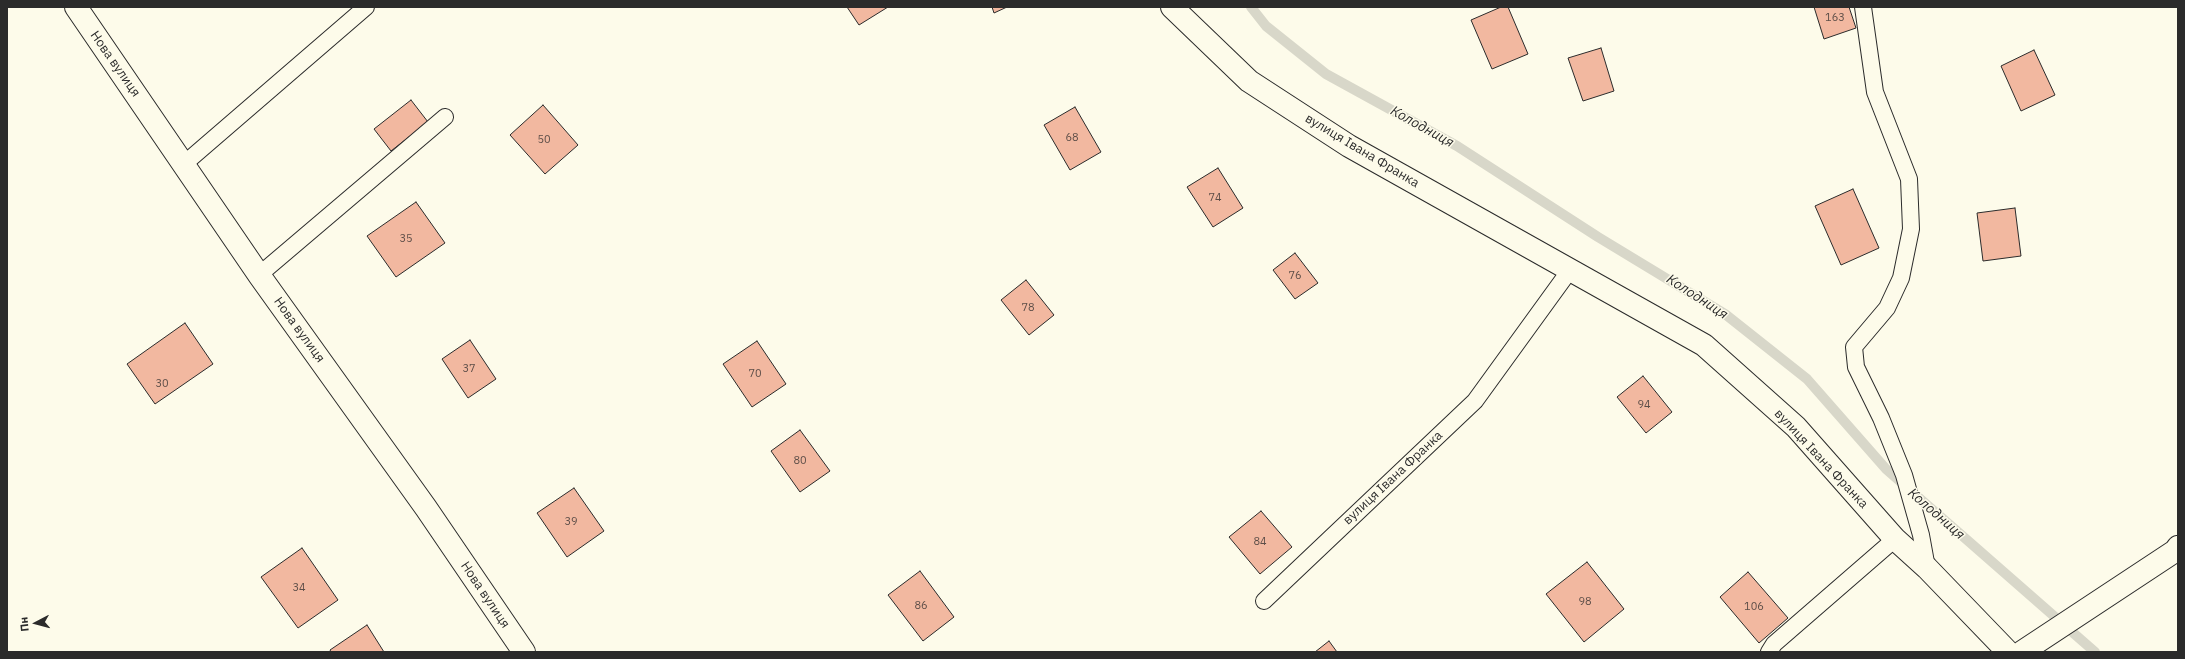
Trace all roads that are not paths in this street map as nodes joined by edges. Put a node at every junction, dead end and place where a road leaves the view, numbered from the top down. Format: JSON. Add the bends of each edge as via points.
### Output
{"nodes":[{"id":1,"x":76,"y":7,"type":"edge"},
{"id":2,"x":366,"y":7,"type":"edge"},
{"id":3,"x":1172,"y":7,"type":"edge"},
{"id":4,"x":1863,"y":7,"type":"edge"},
{"id":5,"x":445,"y":117,"type":"dead end"},
{"id":6,"x":184,"y":164,"type":"junction"},
{"id":7,"x":1570,"y":270,"type":"junction"},
{"id":8,"x":259,"y":275,"type":"junction"},
{"id":9,"x":1895,"y":539,"type":"junction"},
{"id":10,"x":2177,"y":550,"type":"edge"},
{"id":11,"x":1927,"y":568,"type":"junction"},
{"id":12,"x":1264,"y":601,"type":"dead end"},
{"id":13,"x":2028,"y":648,"type":"edge"},
{"id":14,"x":524,"y":652,"type":"edge"},
{"id":15,"x":1769,"y":652,"type":"edge"},
{"id":16,"x":2008,"y":652,"type":"edge"}],
"edges":[{"from":1,"to":6,"type":"street","name":"Нова вулиця"},
{"from":2,"to":6,"type":"lane"},
{"from":3,"to":7,"type":"street","name":"вулиця Івана Франка","via":[[1250,81],[1349,146]]},
{"from":4,"to":11,"type":"lane","via":[[1876,92],[1909,179],[1911,229],[1901,278],[1890,302],[1854,347],[1856,367],[1881,418],[1904,475],[1921,535]]},
{"from":5,"to":8,"type":"lane"},
{"from":6,"to":8,"type":"street","name":"Нова вулиця"},
{"from":7,"to":9,"type":"street","name":"вулиця Івана Франка","via":[[1704,345],[1796,427]]},
{"from":7,"to":12,"type":"lane","name":"вулиця Івана Франка","via":[[1475,401]]},
{"from":8,"to":14,"type":"street","name":"Нова вулиця","via":[[426,508]]},
{"from":9,"to":11,"type":"street","name":"вулиця Івана Франка"},
{"from":9,"to":15,"type":"lane","via":[[1774,644]]},
{"from":10,"to":13,"type":"street"},
{"from":11,"to":16,"type":"street","name":"вулиця Івана Франка"}]}
